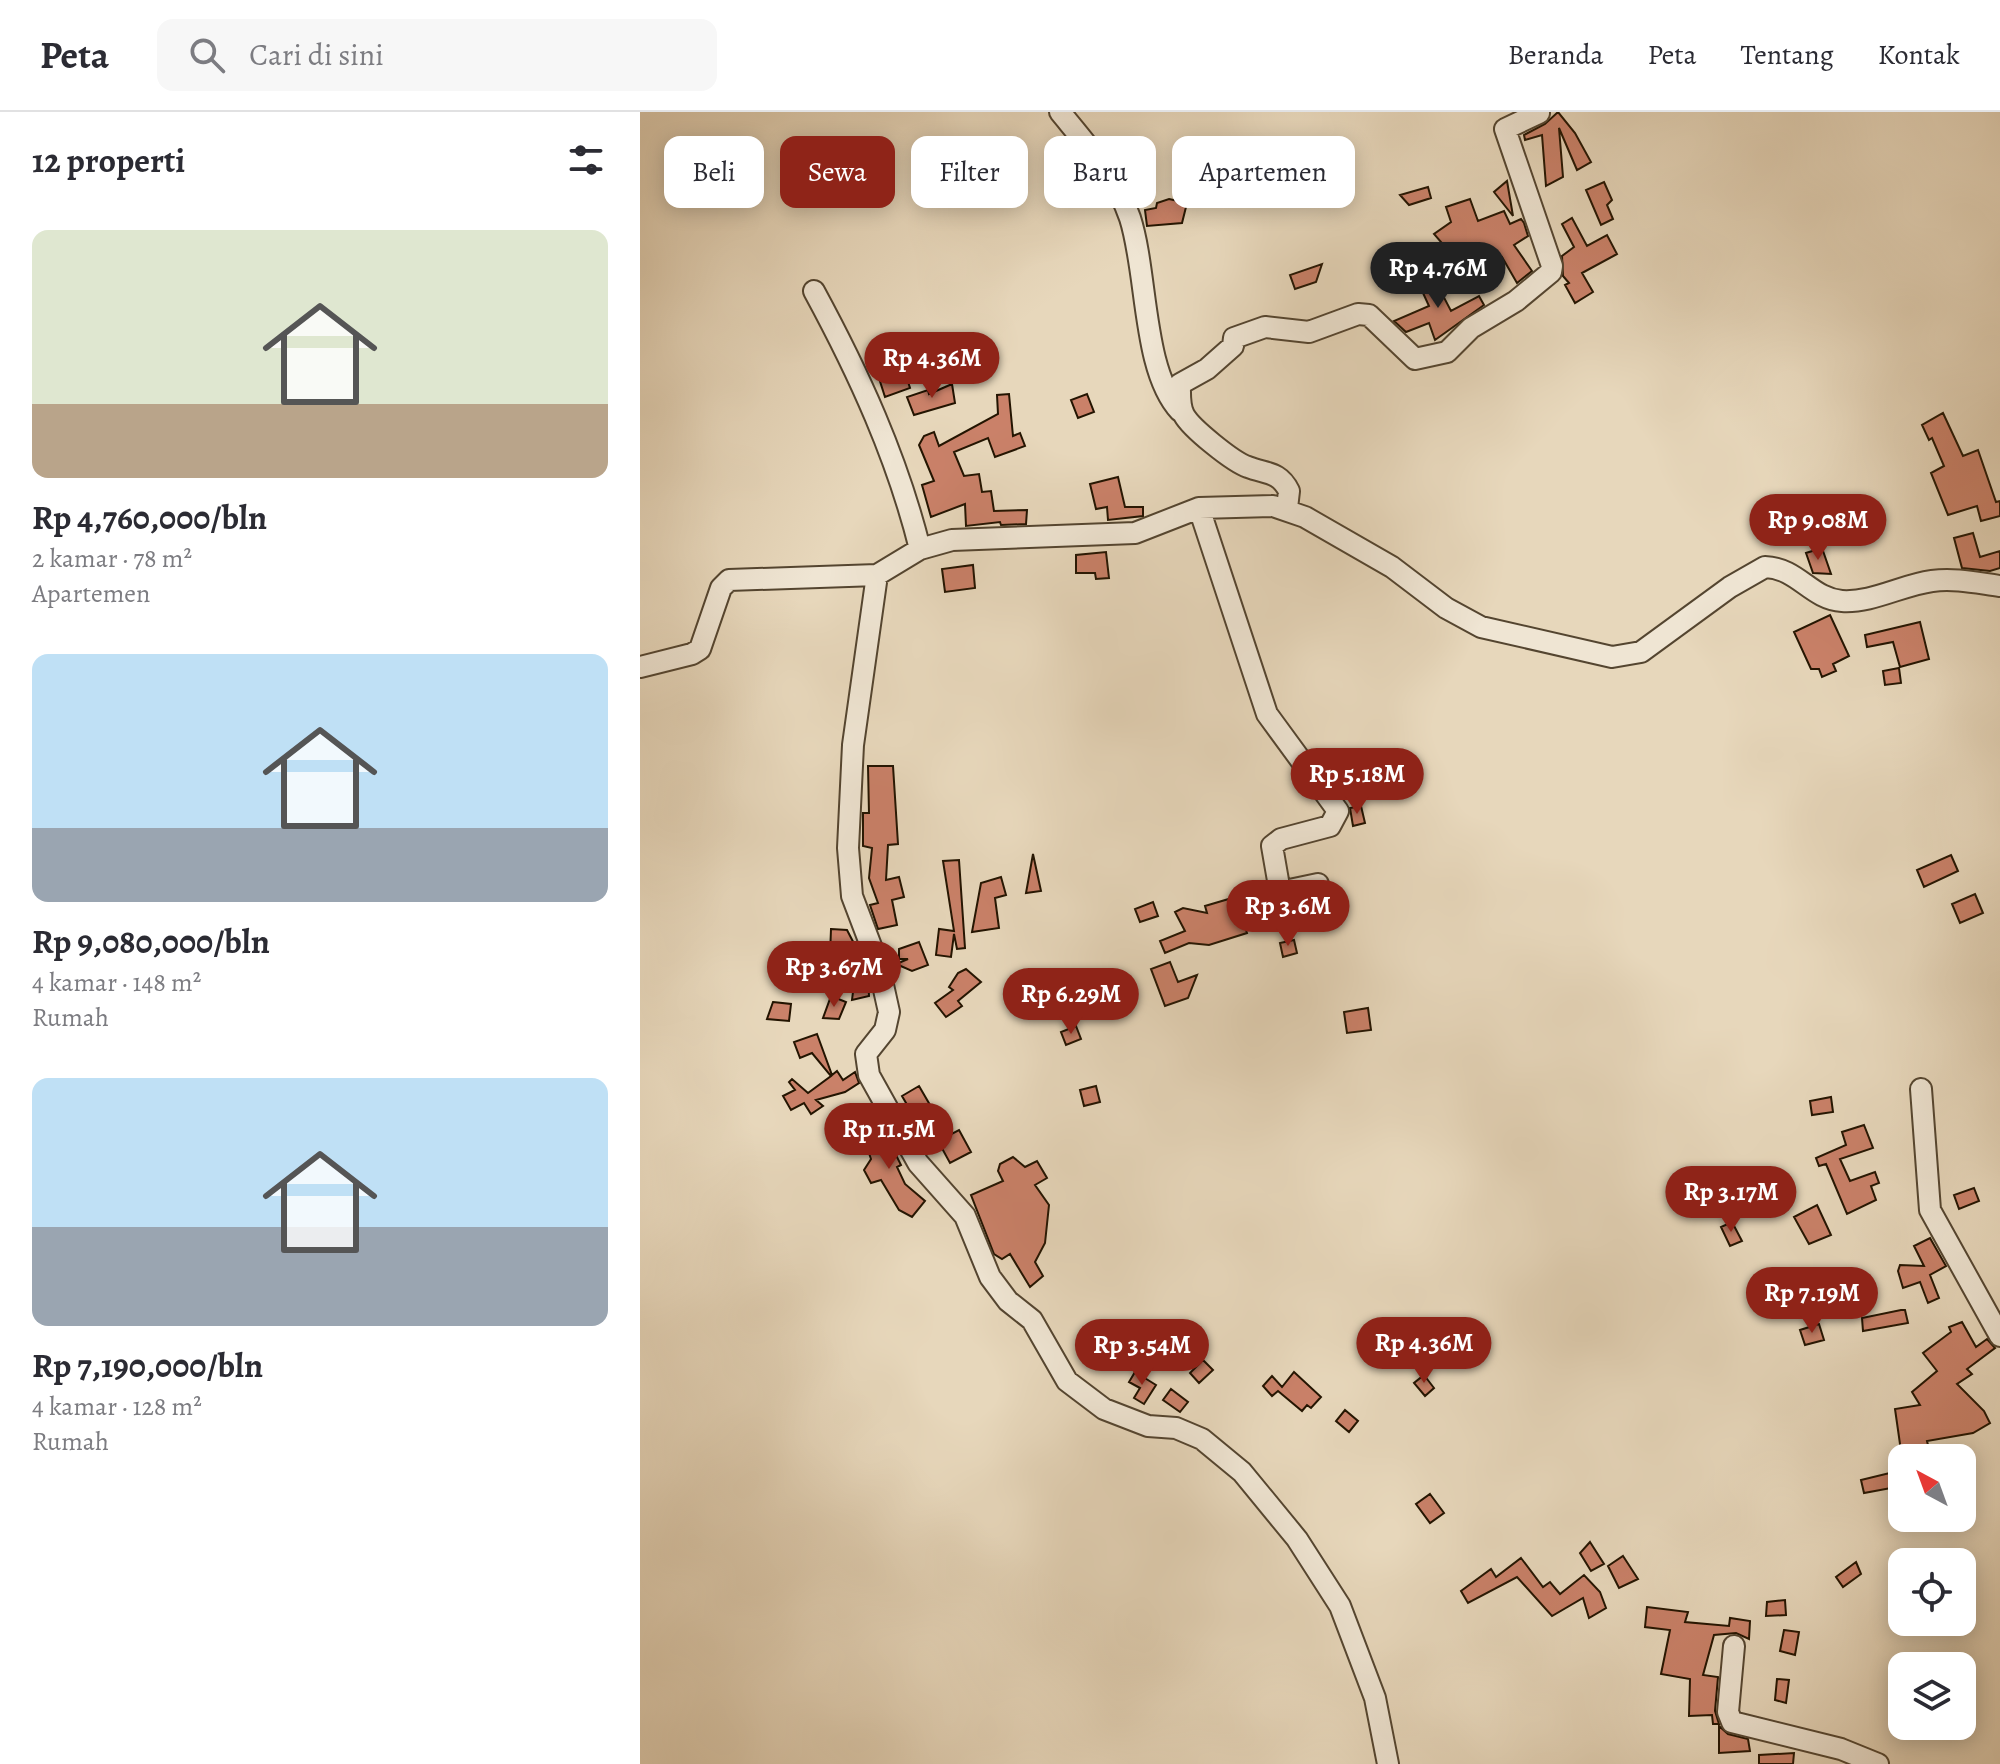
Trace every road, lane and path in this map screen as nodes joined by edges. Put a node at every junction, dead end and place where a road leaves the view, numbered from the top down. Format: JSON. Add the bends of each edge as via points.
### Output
{"nodes":[{"id":1,"x":1060,"y":112,"type":"edge"},
{"id":2,"x":1539,"y":113,"type":"edge"},
{"id":3,"x":814,"y":291,"type":"dead end"},
{"id":4,"x":1183,"y":414,"type":"junction"},
{"id":5,"x":1199,"y":508,"type":"junction"},
{"id":6,"x":1287,"y":508,"type":"junction"},
{"id":7,"x":920,"y":549,"type":"junction"},
{"id":8,"x":877,"y":575,"type":"junction"},
{"id":9,"x":2000,"y":586,"type":"edge"},
{"id":10,"x":640,"y":667,"type":"edge"},
{"id":11,"x":1318,"y":884,"type":"dead end"},
{"id":12,"x":1921,"y":1089,"type":"dead end"},
{"id":13,"x":2000,"y":1336,"type":"edge"},
{"id":14,"x":1734,"y":1646,"type":"dead end"},
{"id":15,"x":1388,"y":1764,"type":"edge"},
{"id":16,"x":1878,"y":1764,"type":"edge"}],
"edges":[{"from":1,"to":4,"type":"street","via":[[1110,174],[1130,218],[1157,367]]},
{"from":2,"to":4,"type":"street","via":[[1505,129],[1551,272],[1471,328],[1447,352],[1425,359],[1405,352],[1369,315],[1309,332],[1285,327],[1246,333],[1234,338],[1228,351],[1207,369],[1183,380]]},
{"from":3,"to":7,"type":"street","via":[[885,437],[904,484]]},
{"from":4,"to":6,"type":"street","via":[[1246,466],[1283,481],[1289,491]]},
{"from":5,"to":6,"type":"street"},
{"from":5,"to":7,"type":"street","via":[[1135,533],[979,537]]},
{"from":5,"to":11,"type":"street","via":[[1267,714],[1338,811],[1330,826],[1276,840],[1272,846],[1280,892]]},
{"from":6,"to":9,"type":"street","via":[[1399,572],[1481,627],[1612,657],[1641,652],[1765,567],[1790,571],[1821,595],[1846,601],[1931,581]]},
{"from":7,"to":8,"type":"street"},
{"from":8,"to":10,"type":"street","via":[[729,580],[721,588],[700,649]]},
{"from":8,"to":15,"type":"street","via":[[853,745],[848,848],[852,896],[879,967],[889,1012],[885,1030],[866,1054],[869,1075],[918,1163],[965,1216],[996,1287],[1032,1320],[1076,1390],[1138,1423],[1176,1428],[1202,1439],[1242,1472],[1297,1539],[1340,1606],[1375,1698]]},
{"from":12,"to":13,"type":"street","via":[[1930,1210]]},
{"from":14,"to":16,"type":"street","via":[[1728,1712],[1732,1722],[1841,1749]]}]}
